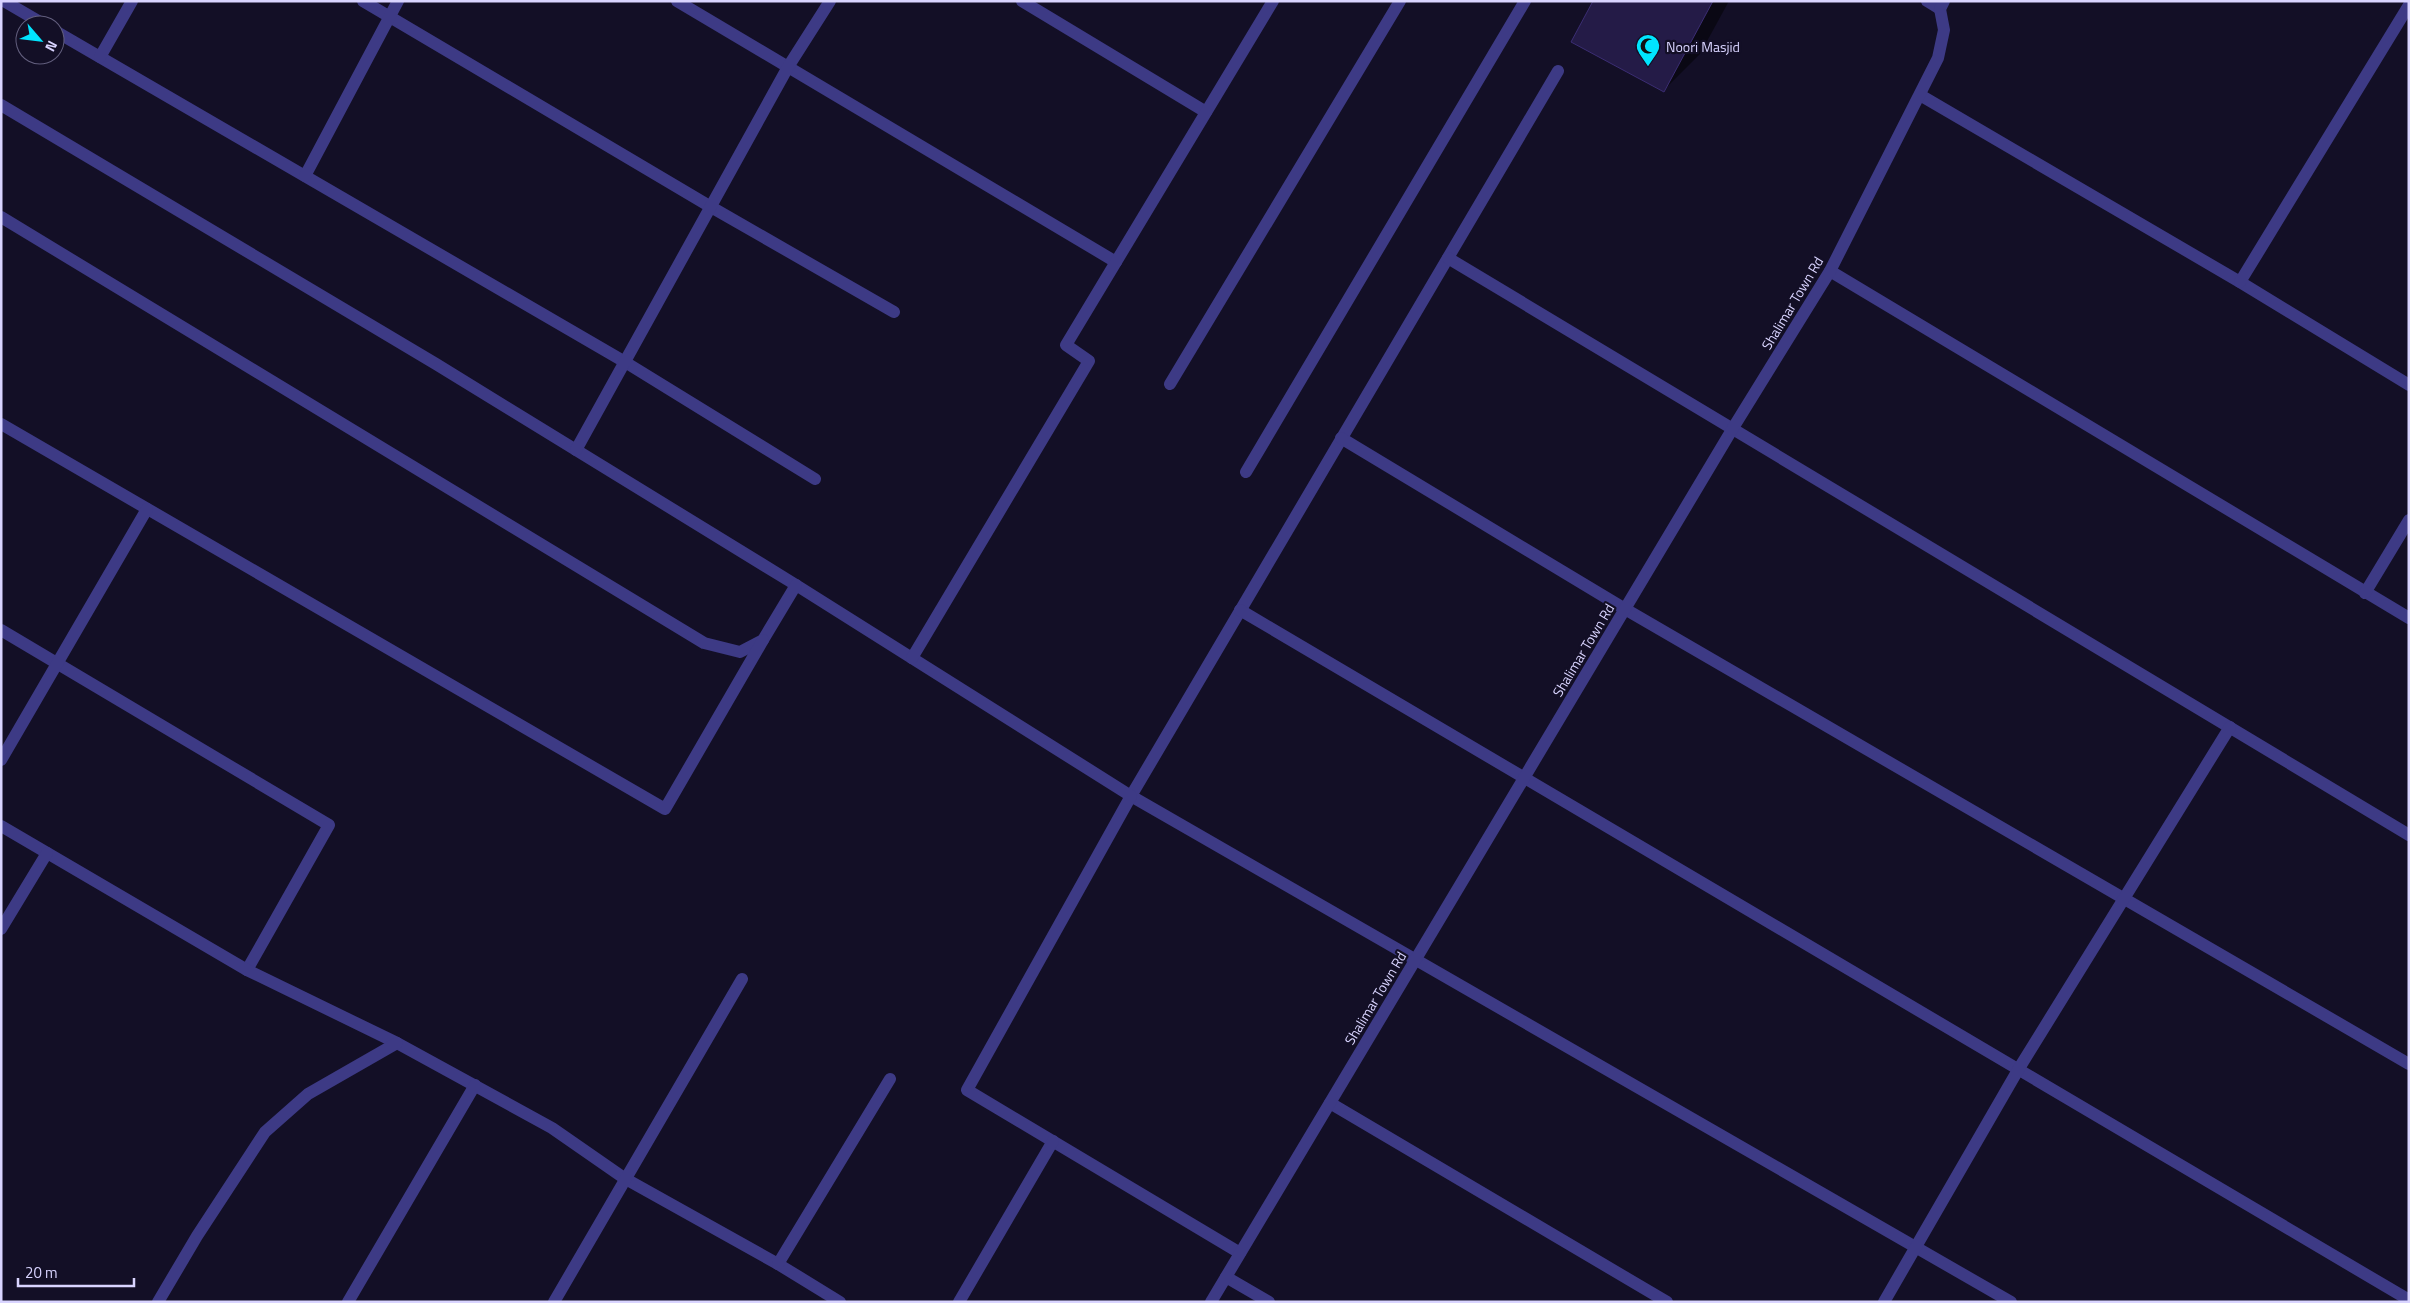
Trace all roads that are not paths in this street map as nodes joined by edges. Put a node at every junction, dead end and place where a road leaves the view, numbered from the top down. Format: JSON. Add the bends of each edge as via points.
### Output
{"nodes":[{"id":1,"x":4,"y":1,"type":"edge"},
{"id":2,"x":132,"y":1,"type":"edge"},
{"id":3,"x":363,"y":1,"type":"edge"},
{"id":4,"x":398,"y":1,"type":"edge"},
{"id":5,"x":677,"y":1,"type":"edge"},
{"id":6,"x":830,"y":1,"type":"edge"},
{"id":7,"x":1022,"y":1,"type":"edge"},
{"id":8,"x":1273,"y":1,"type":"edge"},
{"id":9,"x":1400,"y":1,"type":"edge"},
{"id":10,"x":1525,"y":1,"type":"edge"},
{"id":11,"x":1927,"y":1,"type":"edge"},
{"id":12,"x":1942,"y":5,"type":"edge"},
{"id":13,"x":2409,"y":6,"type":"edge"},
{"id":14,"x":28,"y":15,"type":"edge"},
{"id":15,"x":389,"y":17,"type":"junction"},
{"id":16,"x":65,"y":37,"type":"edge"},
{"id":17,"x":100,"y":57,"type":"junction"},
{"id":18,"x":788,"y":67,"type":"junction"},
{"id":19,"x":1558,"y":71,"type":"dead end"},
{"id":20,"x":1920,"y":95,"type":"junction"},
{"id":21,"x":1,"y":105,"type":"edge"},
{"id":22,"x":1206,"y":112,"type":"junction"},
{"id":23,"x":305,"y":176,"type":"junction"},
{"id":24,"x":711,"y":207,"type":"junction"},
{"id":25,"x":1,"y":217,"type":"edge"},
{"id":26,"x":1448,"y":258,"type":"junction"},
{"id":27,"x":1116,"y":262,"type":"junction"},
{"id":28,"x":1830,"y":271,"type":"junction"},
{"id":29,"x":2240,"y":282,"type":"junction"},
{"id":30,"x":894,"y":312,"type":"dead end"},
{"id":31,"x":625,"y":362,"type":"junction"},
{"id":32,"x":1170,"y":384,"type":"dead end"},
{"id":33,"x":2409,"y":385,"type":"edge"},
{"id":34,"x":1,"y":424,"type":"edge"},
{"id":35,"x":1733,"y":428,"type":"junction"},
{"id":36,"x":1341,"y":438,"type":"junction"},
{"id":37,"x":576,"y":450,"type":"junction"},
{"id":38,"x":1246,"y":472,"type":"dead end"},
{"id":39,"x":816,"y":479,"type":"dead end"},
{"id":40,"x":147,"y":509,"type":"junction"},
{"id":41,"x":2409,"y":520,"type":"edge"},
{"id":42,"x":796,"y":585,"type":"junction"},
{"id":43,"x":2365,"y":593,"type":"junction"},
{"id":44,"x":1625,"y":609,"type":"junction"},
{"id":45,"x":1240,"y":610,"type":"junction"},
{"id":46,"x":2409,"y":618,"type":"edge"},
{"id":47,"x":1,"y":630,"type":"edge"},
{"id":48,"x":763,"y":640,"type":"junction"},
{"id":49,"x":912,"y":658,"type":"junction"},
{"id":50,"x":57,"y":663,"type":"junction"},
{"id":51,"x":2230,"y":728,"type":"junction"},
{"id":52,"x":1,"y":760,"type":"edge"},
{"id":53,"x":1524,"y":778,"type":"junction"},
{"id":54,"x":1130,"y":796,"type":"junction"},
{"id":55,"x":1,"y":826,"type":"edge"},
{"id":56,"x":2409,"y":835,"type":"edge"},
{"id":57,"x":47,"y":853,"type":"junction"},
{"id":58,"x":2126,"y":900,"type":"junction"},
{"id":59,"x":1,"y":929,"type":"edge"},
{"id":60,"x":1416,"y":959,"type":"junction"},
{"id":61,"x":247,"y":970,"type":"junction"},
{"id":62,"x":742,"y":979,"type":"dead end"},
{"id":63,"x":396,"y":1043,"type":"junction"},
{"id":64,"x":2409,"y":1064,"type":"edge"},
{"id":65,"x":2018,"y":1070,"type":"junction"},
{"id":66,"x":890,"y":1079,"type":"dead end"},
{"id":67,"x":475,"y":1085,"type":"junction"},
{"id":68,"x":1330,"y":1103,"type":"junction"},
{"id":69,"x":1052,"y":1141,"type":"junction"},
{"id":70,"x":624,"y":1178,"type":"junction"},
{"id":71,"x":1916,"y":1248,"type":"junction"},
{"id":72,"x":1240,"y":1253,"type":"junction"},
{"id":73,"x":778,"y":1264,"type":"junction"},
{"id":74,"x":1226,"y":1277,"type":"junction"},
{"id":75,"x":2409,"y":1300,"type":"edge"},
{"id":76,"x":158,"y":1302,"type":"edge"},
{"id":77,"x":348,"y":1302,"type":"edge"},
{"id":78,"x":554,"y":1302,"type":"edge"},
{"id":79,"x":840,"y":1302,"type":"edge"},
{"id":80,"x":960,"y":1302,"type":"edge"},
{"id":81,"x":1211,"y":1302,"type":"edge"},
{"id":82,"x":1269,"y":1302,"type":"edge"},
{"id":83,"x":1667,"y":1302,"type":"edge"},
{"id":84,"x":1884,"y":1302,"type":"edge"},
{"id":85,"x":2011,"y":1302,"type":"edge"}],
"edges":[{"from":1,"to":14,"type":"street"},
{"from":2,"to":17,"type":"street"},
{"from":3,"to":15,"type":"street"},
{"from":4,"to":15,"type":"street"},
{"from":5,"to":18,"type":"street"},
{"from":6,"to":18,"type":"street"},
{"from":7,"to":22,"type":"street"},
{"from":8,"to":22,"type":"street"},
{"from":9,"to":32,"type":"street"},
{"from":10,"to":38,"type":"street"},
{"from":11,"to":12,"type":"street"},
{"from":12,"to":20,"type":"street","name":"Shalimar Town Rd","via":[[1944,30],[1938,58]]},
{"from":13,"to":29,"type":"street"},
{"from":15,"to":23,"type":"street"},
{"from":15,"to":24,"type":"street"},
{"from":16,"to":17,"type":"street"},
{"from":17,"to":23,"type":"street"},
{"from":18,"to":24,"type":"street"},
{"from":18,"to":27,"type":"street"},
{"from":19,"to":26,"type":"street"},
{"from":20,"to":28,"type":"street","name":"Shalimar Town Rd"},
{"from":20,"to":29,"type":"street"},
{"from":21,"to":37,"type":"street"},
{"from":22,"to":27,"type":"street"},
{"from":23,"to":31,"type":"street"},
{"from":24,"to":30,"type":"street"},
{"from":24,"to":31,"type":"street"},
{"from":25,"to":48,"type":"street","via":[[704,643],[740,652]]},
{"from":26,"to":35,"type":"street"},
{"from":26,"to":36,"type":"street"},
{"from":27,"to":49,"type":"street","via":[[1066,345],[1089,361]]},
{"from":28,"to":35,"type":"street","name":"Shalimar Town Rd"},
{"from":28,"to":43,"type":"street"},
{"from":29,"to":33,"type":"street"},
{"from":31,"to":37,"type":"street"},
{"from":31,"to":39,"type":"street"},
{"from":34,"to":40,"type":"street"},
{"from":35,"to":44,"type":"street","name":"Shalimar Town Rd"},
{"from":35,"to":51,"type":"street"},
{"from":36,"to":44,"type":"street"},
{"from":36,"to":45,"type":"street"},
{"from":37,"to":42,"type":"street"},
{"from":40,"to":48,"type":"street","via":[[665,809]]},
{"from":40,"to":50,"type":"street"},
{"from":41,"to":43,"type":"street"},
{"from":42,"to":48,"type":"street"},
{"from":42,"to":49,"type":"street"},
{"from":43,"to":46,"type":"street"},
{"from":44,"to":53,"type":"street","name":"Shalimar Town Rd"},
{"from":44,"to":58,"type":"street"},
{"from":45,"to":53,"type":"street"},
{"from":45,"to":54,"type":"street"},
{"from":47,"to":50,"type":"street"},
{"from":49,"to":54,"type":"street"},
{"from":50,"to":52,"type":"street"},
{"from":50,"to":61,"type":"street","via":[[329,825]]},
{"from":51,"to":56,"type":"street"},
{"from":51,"to":58,"type":"street"},
{"from":53,"to":60,"type":"street","name":"Shalimar Town Rd"},
{"from":53,"to":65,"type":"street"},
{"from":54,"to":60,"type":"street"},
{"from":54,"to":69,"type":"street","via":[[967,1090]]},
{"from":55,"to":57,"type":"street"},
{"from":57,"to":59,"type":"street"},
{"from":57,"to":61,"type":"street"},
{"from":58,"to":64,"type":"street"},
{"from":58,"to":65,"type":"street"},
{"from":60,"to":68,"type":"street","name":"Shalimar Town Rd"},
{"from":60,"to":71,"type":"street"},
{"from":61,"to":63,"type":"street"},
{"from":62,"to":70,"type":"street"},
{"from":63,"to":67,"type":"street"},
{"from":63,"to":76,"type":"street","via":[[308,1094],[265,1132]]},
{"from":65,"to":71,"type":"street"},
{"from":65,"to":75,"type":"street"},
{"from":66,"to":73,"type":"street"},
{"from":67,"to":70,"type":"street","via":[[552,1128]]},
{"from":67,"to":77,"type":"street"},
{"from":68,"to":72,"type":"street","name":"Shalimar Town Rd"},
{"from":68,"to":83,"type":"street"},
{"from":69,"to":72,"type":"street"},
{"from":69,"to":80,"type":"street"},
{"from":70,"to":73,"type":"street"},
{"from":70,"to":78,"type":"street"},
{"from":71,"to":84,"type":"street"},
{"from":71,"to":85,"type":"street"},
{"from":72,"to":74,"type":"street","name":"Shalimar Town Rd"},
{"from":73,"to":79,"type":"street"},
{"from":74,"to":81,"type":"street","name":"Shalimar Town Rd"},
{"from":74,"to":82,"type":"street"}]}
